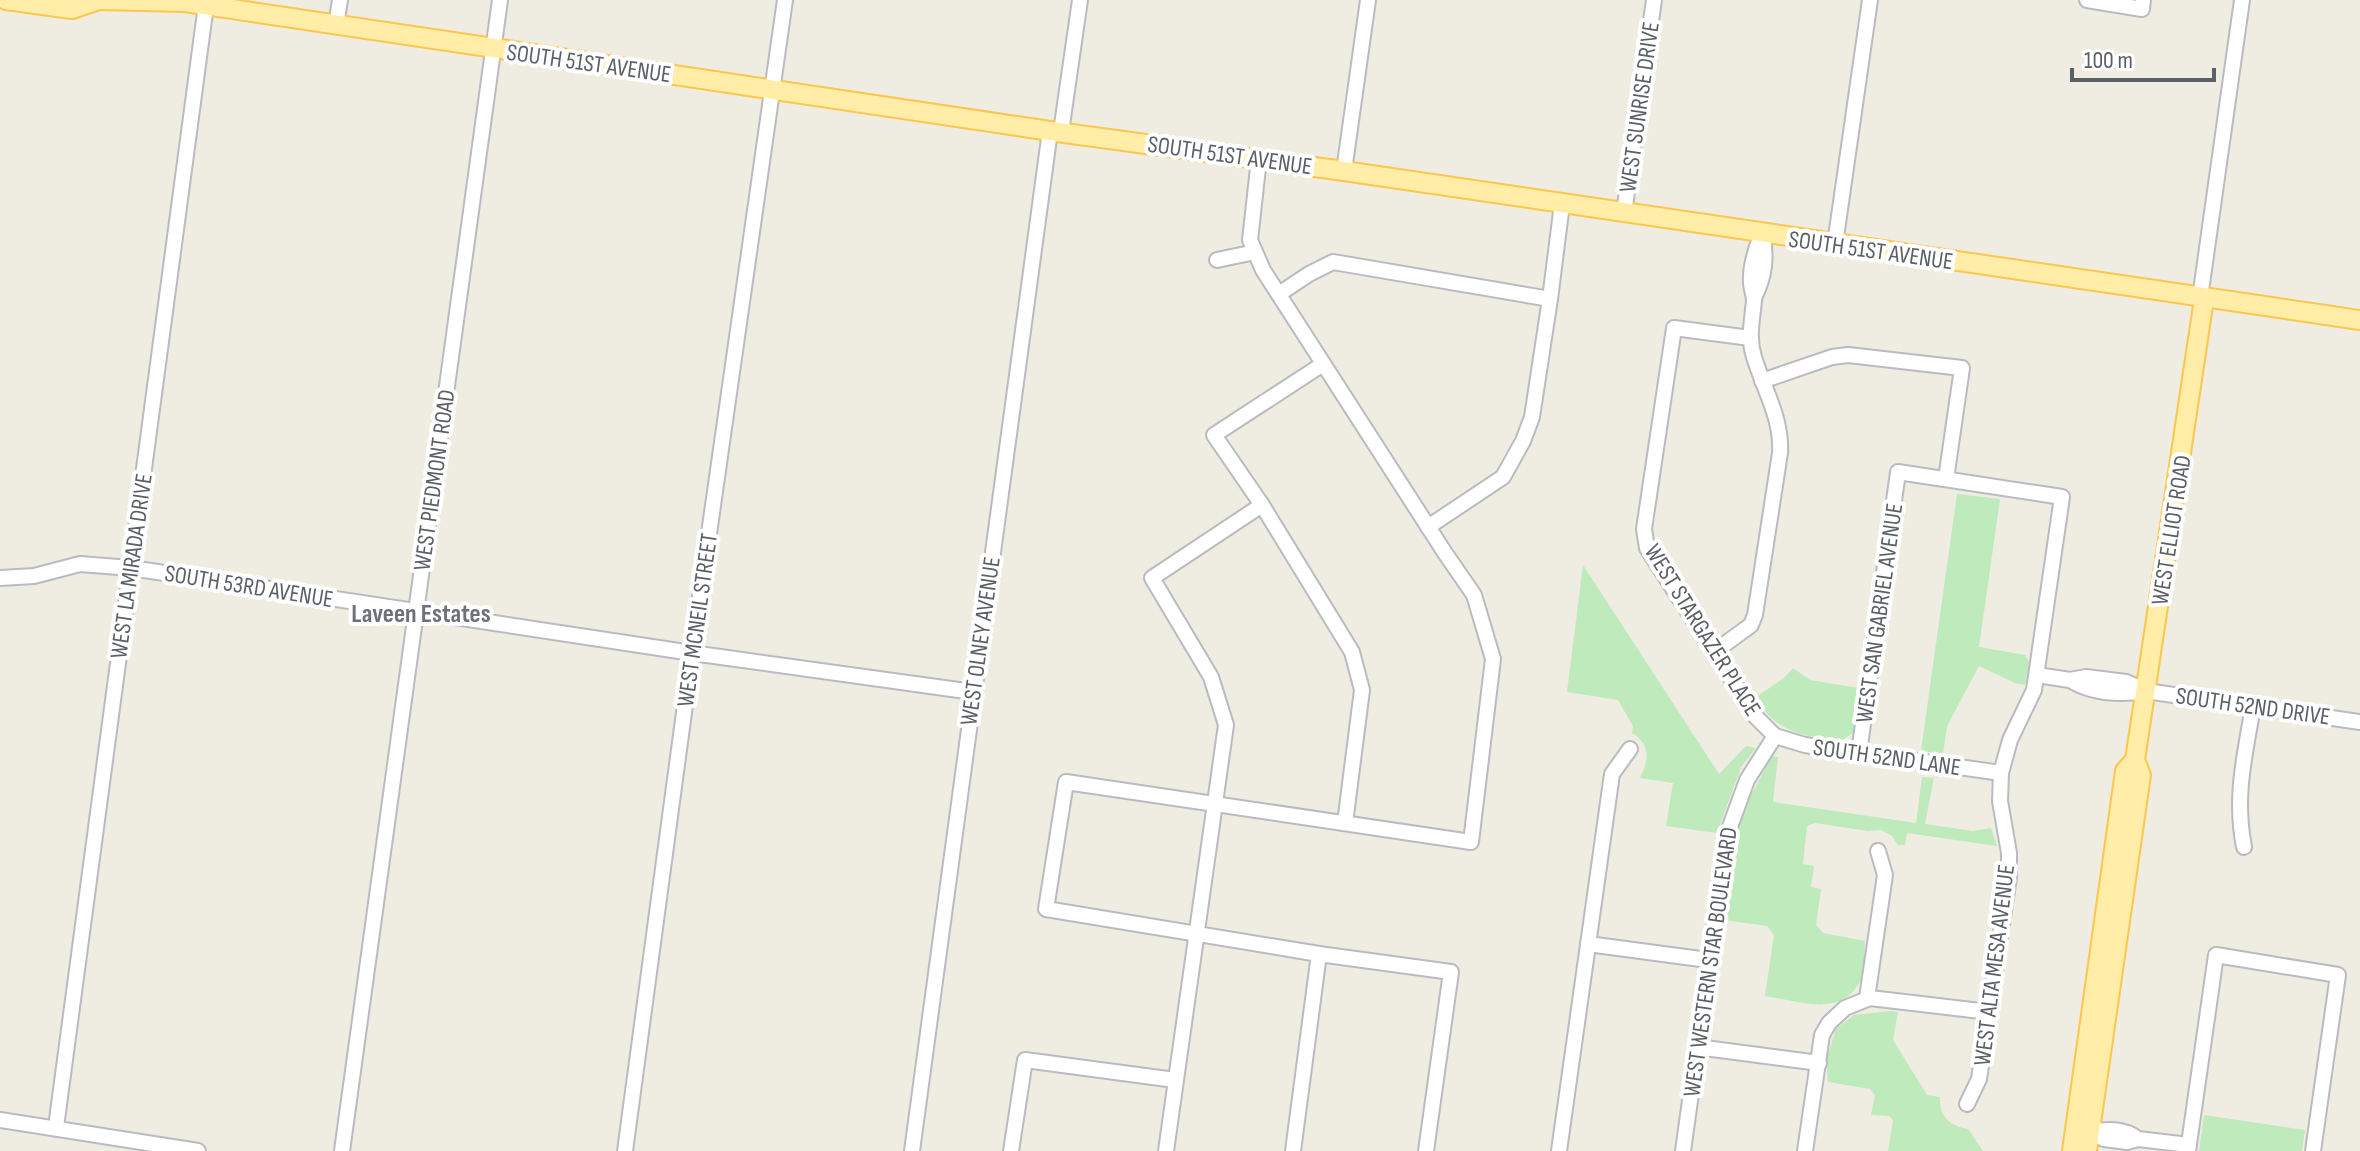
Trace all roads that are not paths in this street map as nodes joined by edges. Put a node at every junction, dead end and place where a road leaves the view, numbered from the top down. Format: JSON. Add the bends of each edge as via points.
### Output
{"nodes":[{"id":1,"x":6,"y":0,"type":"edge"},
{"id":2,"x":98,"y":0,"type":"edge"},
{"id":3,"x":340,"y":0,"type":"edge"},
{"id":4,"x":500,"y":0,"type":"edge"},
{"id":5,"x":785,"y":0,"type":"edge"},
{"id":6,"x":1080,"y":0,"type":"edge"},
{"id":7,"x":1368,"y":0,"type":"edge"},
{"id":8,"x":1654,"y":0,"type":"edge"},
{"id":9,"x":1870,"y":0,"type":"edge"},
{"id":10,"x":2087,"y":0,"type":"edge"},
{"id":11,"x":2242,"y":0,"type":"edge"},
{"id":12,"x":2143,"y":4,"type":"edge"},
{"id":13,"x":206,"y":5,"type":"junction"},
{"id":14,"x":336,"y":25,"type":"junction"},
{"id":15,"x":494,"y":49,"type":"junction"},
{"id":16,"x":773,"y":90,"type":"junction"},
{"id":17,"x":1056,"y":132,"type":"junction"},
{"id":18,"x":1259,"y":159,"type":"junction"},
{"id":19,"x":1344,"y":171,"type":"junction"},
{"id":20,"x":1562,"y":204,"type":"junction"},
{"id":21,"x":1624,"y":213,"type":"junction"},
{"id":22,"x":1762,"y":233,"type":"junction"},
{"id":23,"x":1835,"y":244,"type":"junction"},
{"id":24,"x":1255,"y":252,"type":"junction"},
{"id":25,"x":1217,"y":260,"type":"dead end"},
{"id":26,"x":1279,"y":294,"type":"junction"},
{"id":27,"x":2202,"y":298,"type":"junction"},
{"id":28,"x":1550,"y":299,"type":"junction"},
{"id":29,"x":2360,"y":320,"type":"edge"},
{"id":30,"x":1750,"y":338,"type":"junction"},
{"id":31,"x":1323,"y":364,"type":"junction"},
{"id":32,"x":1762,"y":381,"type":"junction"},
{"id":33,"x":1946,"y":479,"type":"junction"},
{"id":34,"x":1262,"y":505,"type":"junction"},
{"id":35,"x":1428,"y":527,"type":"junction"},
{"id":36,"x":131,"y":568,"type":"junction"},
{"id":37,"x":0,"y":578,"type":"edge"},
{"id":38,"x":415,"y":612,"type":"junction"},
{"id":39,"x":1714,"y":652,"type":"junction"},
{"id":40,"x":692,"y":653,"type":"junction"},
{"id":41,"x":2037,"y":675,"type":"junction"},
{"id":42,"x":2146,"y":691,"type":"junction"},
{"id":43,"x":973,"y":692,"type":"junction"},
{"id":44,"x":2253,"y":706,"type":"junction"},
{"id":45,"x":2360,"y":722,"type":"edge"},
{"id":46,"x":1775,"y":736,"type":"junction"},
{"id":47,"x":1630,"y":749,"type":"dead end"},
{"id":48,"x":1859,"y":753,"type":"junction"},
{"id":49,"x":2001,"y":773,"type":"junction"},
{"id":50,"x":1214,"y":804,"type":"junction"},
{"id":51,"x":1345,"y":823,"type":"junction"},
{"id":52,"x":2244,"y":847,"type":"dead end"},
{"id":53,"x":1878,"y":851,"type":"dead end"},
{"id":54,"x":1197,"y":934,"type":"junction"},
{"id":55,"x":1588,"y":944,"type":"junction"},
{"id":56,"x":1319,"y":954,"type":"junction"},
{"id":57,"x":1708,"y":960,"type":"junction"},
{"id":58,"x":1867,"y":998,"type":"junction"},
{"id":59,"x":1989,"y":1012,"type":"junction"},
{"id":60,"x":1697,"y":1047,"type":"junction"},
{"id":61,"x":1819,"y":1063,"type":"junction"},
{"id":62,"x":1175,"y":1080,"type":"junction"},
{"id":63,"x":1967,"y":1104,"type":"dead end"},
{"id":64,"x":0,"y":1120,"type":"edge"},
{"id":65,"x":56,"y":1127,"type":"junction"},
{"id":66,"x":2084,"y":1138,"type":"edge"},
{"id":67,"x":2188,"y":1148,"type":"edge"},
{"id":68,"x":198,"y":1151,"type":"edge"},
{"id":69,"x":342,"y":1151,"type":"edge"},
{"id":70,"x":625,"y":1151,"type":"edge"},
{"id":71,"x":912,"y":1151,"type":"edge"},
{"id":72,"x":1011,"y":1151,"type":"edge"},
{"id":73,"x":1166,"y":1151,"type":"edge"},
{"id":74,"x":1293,"y":1151,"type":"edge"},
{"id":75,"x":1426,"y":1151,"type":"edge"},
{"id":76,"x":1559,"y":1151,"type":"edge"},
{"id":77,"x":1683,"y":1151,"type":"edge"},
{"id":78,"x":1805,"y":1151,"type":"edge"},
{"id":79,"x":2072,"y":1151,"type":"edge"},
{"id":80,"x":2313,"y":1151,"type":"edge"}],
"edges":[{"from":1,"to":2,"type":"main road","name":"SOUTH 51ST AVENUE","via":[[72,9]]},
{"from":2,"to":13,"type":"main road","name":"SOUTH 51ST AVENUE"},
{"from":3,"to":14,"type":"street"},
{"from":4,"to":15,"type":"street","name":"WEST PIEDMONT ROAD"},
{"from":5,"to":16,"type":"street","name":"WEST MCNEIL STREET"},
{"from":6,"to":17,"type":"street","name":"WEST OLNEY AVENUE"},
{"from":7,"to":19,"type":"street"},
{"from":8,"to":21,"type":"street","name":"WEST SUNRISE DRIVE"},
{"from":9,"to":23,"type":"street"},
{"from":10,"to":12,"type":"street"},
{"from":11,"to":27,"type":"street","name":"WEST ELLIOT ROAD"},
{"from":13,"to":14,"type":"main road","name":"SOUTH 51ST AVENUE"},
{"from":13,"to":36,"type":"street","name":"WEST LA MIRADA DRIVE"},
{"from":14,"to":15,"type":"main road","name":"SOUTH 51ST AVENUE"},
{"from":15,"to":16,"type":"main road","name":"SOUTH 51ST AVENUE"},
{"from":15,"to":38,"type":"street","name":"WEST PIEDMONT ROAD"},
{"from":16,"to":17,"type":"main road","name":"SOUTH 51ST AVENUE"},
{"from":16,"to":40,"type":"street","name":"WEST MCNEIL STREET"},
{"from":17,"to":18,"type":"main road","name":"SOUTH 51ST AVENUE"},
{"from":17,"to":43,"type":"street","name":"WEST OLNEY AVENUE"},
{"from":18,"to":19,"type":"main road","name":"SOUTH 51ST AVENUE"},
{"from":18,"to":24,"type":"street","via":[[1250,240]]},
{"from":19,"to":20,"type":"main road","name":"SOUTH 51ST AVENUE"},
{"from":20,"to":21,"type":"main road","name":"SOUTH 51ST AVENUE"},
{"from":20,"to":28,"type":"street"},
{"from":21,"to":22,"type":"main road","name":"SOUTH 51ST AVENUE"},
{"from":22,"to":23,"type":"main road","name":"SOUTH 51ST AVENUE"},
{"from":22,"to":30,"type":"street","via":[[1754,254]]},
{"from":23,"to":27,"type":"main road","name":"SOUTH 51ST AVENUE"},
{"from":24,"to":25,"type":"street"},
{"from":24,"to":26,"type":"street"},
{"from":26,"to":28,"type":"street","via":[[1333,262]]},
{"from":26,"to":31,"type":"street"},
{"from":27,"to":29,"type":"main road","name":"SOUTH 51ST AVENUE"},
{"from":27,"to":42,"type":"main road","name":"WEST ELLIOT ROAD"},
{"from":28,"to":35,"type":"street","via":[[1532,417],[1523,441],[1503,477]]},
{"from":30,"to":32,"type":"street"},
{"from":30,"to":39,"type":"street","name":"WEST STARGAZER PLACE","via":[[1674,328],[1644,529],[1647,548]]},
{"from":31,"to":34,"type":"street","via":[[1214,435]]},
{"from":31,"to":35,"type":"street"},
{"from":32,"to":33,"type":"street","via":[[1848,355],[1962,368]]},
{"from":32,"to":39,"type":"street","via":[[1781,437],[1757,603],[1751,625]]},
{"from":33,"to":41,"type":"street","name":"WEST ALTA MESA AVENUE","via":[[2062,497]]},
{"from":33,"to":48,"type":"street","name":"WEST SAN GABRIEL AVENUE","via":[[1898,472]]},
{"from":34,"to":50,"type":"street","via":[[1152,578],[1211,677],[1226,725]]},
{"from":34,"to":51,"type":"street","via":[[1352,652],[1362,690]]},
{"from":35,"to":51,"type":"street","via":[[1474,595],[1493,659],[1471,842]]},
{"from":36,"to":37,"type":"street","name":"SOUTH 53RD AVENUE","via":[[80,564]]},
{"from":36,"to":38,"type":"street","name":"SOUTH 53RD AVENUE"},
{"from":36,"to":65,"type":"street","name":"WEST LA MIRADA DRIVE"},
{"from":38,"to":40,"type":"street","name":"SOUTH 53RD AVENUE"},
{"from":38,"to":69,"type":"street","name":"WEST PIEDMONT ROAD"},
{"from":39,"to":46,"type":"street","name":"WEST STARGAZER PLACE","via":[[1756,717]]},
{"from":40,"to":43,"type":"street","name":"SOUTH 53RD AVENUE"},
{"from":40,"to":70,"type":"street","name":"WEST MCNEIL STREET"},
{"from":41,"to":42,"type":"street","name":"SOUTH 52ND DRIVE","via":[[2126,682]]},
{"from":41,"to":49,"type":"street","name":"WEST ALTA MESA AVENUE"},
{"from":42,"to":44,"type":"street","name":"SOUTH 52ND DRIVE"},
{"from":42,"to":66,"type":"main road","name":"WEST ELLIOT ROAD","via":[[2135,760],[2125,771]]},
{"from":43,"to":71,"type":"street","name":"WEST OLNEY AVENUE"},
{"from":44,"to":45,"type":"street","name":"SOUTH 52ND DRIVE"},
{"from":44,"to":52,"type":"street","via":[[2238,794]]},
{"from":46,"to":48,"type":"street","name":"SOUTH 52ND LANE"},
{"from":46,"to":57,"type":"street","name":"WEST WESTERN STAR BOULEVARD","via":[[1733,814]]},
{"from":47,"to":55,"type":"street","via":[[1612,774]]},
{"from":48,"to":49,"type":"street","name":"SOUTH 52ND LANE"},
{"from":49,"to":59,"type":"street","name":"WEST ALTA MESA AVENUE","via":[[2009,877]]},
{"from":50,"to":51,"type":"street"},
{"from":50,"to":54,"type":"street"},
{"from":50,"to":54,"type":"street","via":[[1066,782],[1046,909]]},
{"from":53,"to":58,"type":"street","via":[[1885,875]]},
{"from":54,"to":56,"type":"street"},
{"from":54,"to":62,"type":"street"},
{"from":55,"to":57,"type":"street"},
{"from":55,"to":76,"type":"street"},
{"from":56,"to":74,"type":"street"},
{"from":56,"to":75,"type":"street","via":[[1451,972]]},
{"from":57,"to":60,"type":"street","name":"WEST WESTERN STAR BOULEVARD"},
{"from":58,"to":59,"type":"street"},
{"from":58,"to":61,"type":"street","via":[[1829,1023]]},
{"from":59,"to":63,"type":"street","name":"WEST ALTA MESA AVENUE","via":[[1979,1079]]},
{"from":60,"to":61,"type":"street"},
{"from":60,"to":77,"type":"street","name":"WEST WESTERN STAR BOULEVARD"},
{"from":61,"to":78,"type":"street"},
{"from":62,"to":72,"type":"street","via":[[1025,1060]]},
{"from":62,"to":73,"type":"street"},
{"from":64,"to":65,"type":"street"},
{"from":65,"to":68,"type":"street"},
{"from":66,"to":67,"type":"street","via":[[2138,1139]]},
{"from":66,"to":79,"type":"main road","name":"WEST ELLIOT ROAD"},
{"from":67,"to":80,"type":"street","via":[[2216,955],[2338,975]]}]}
